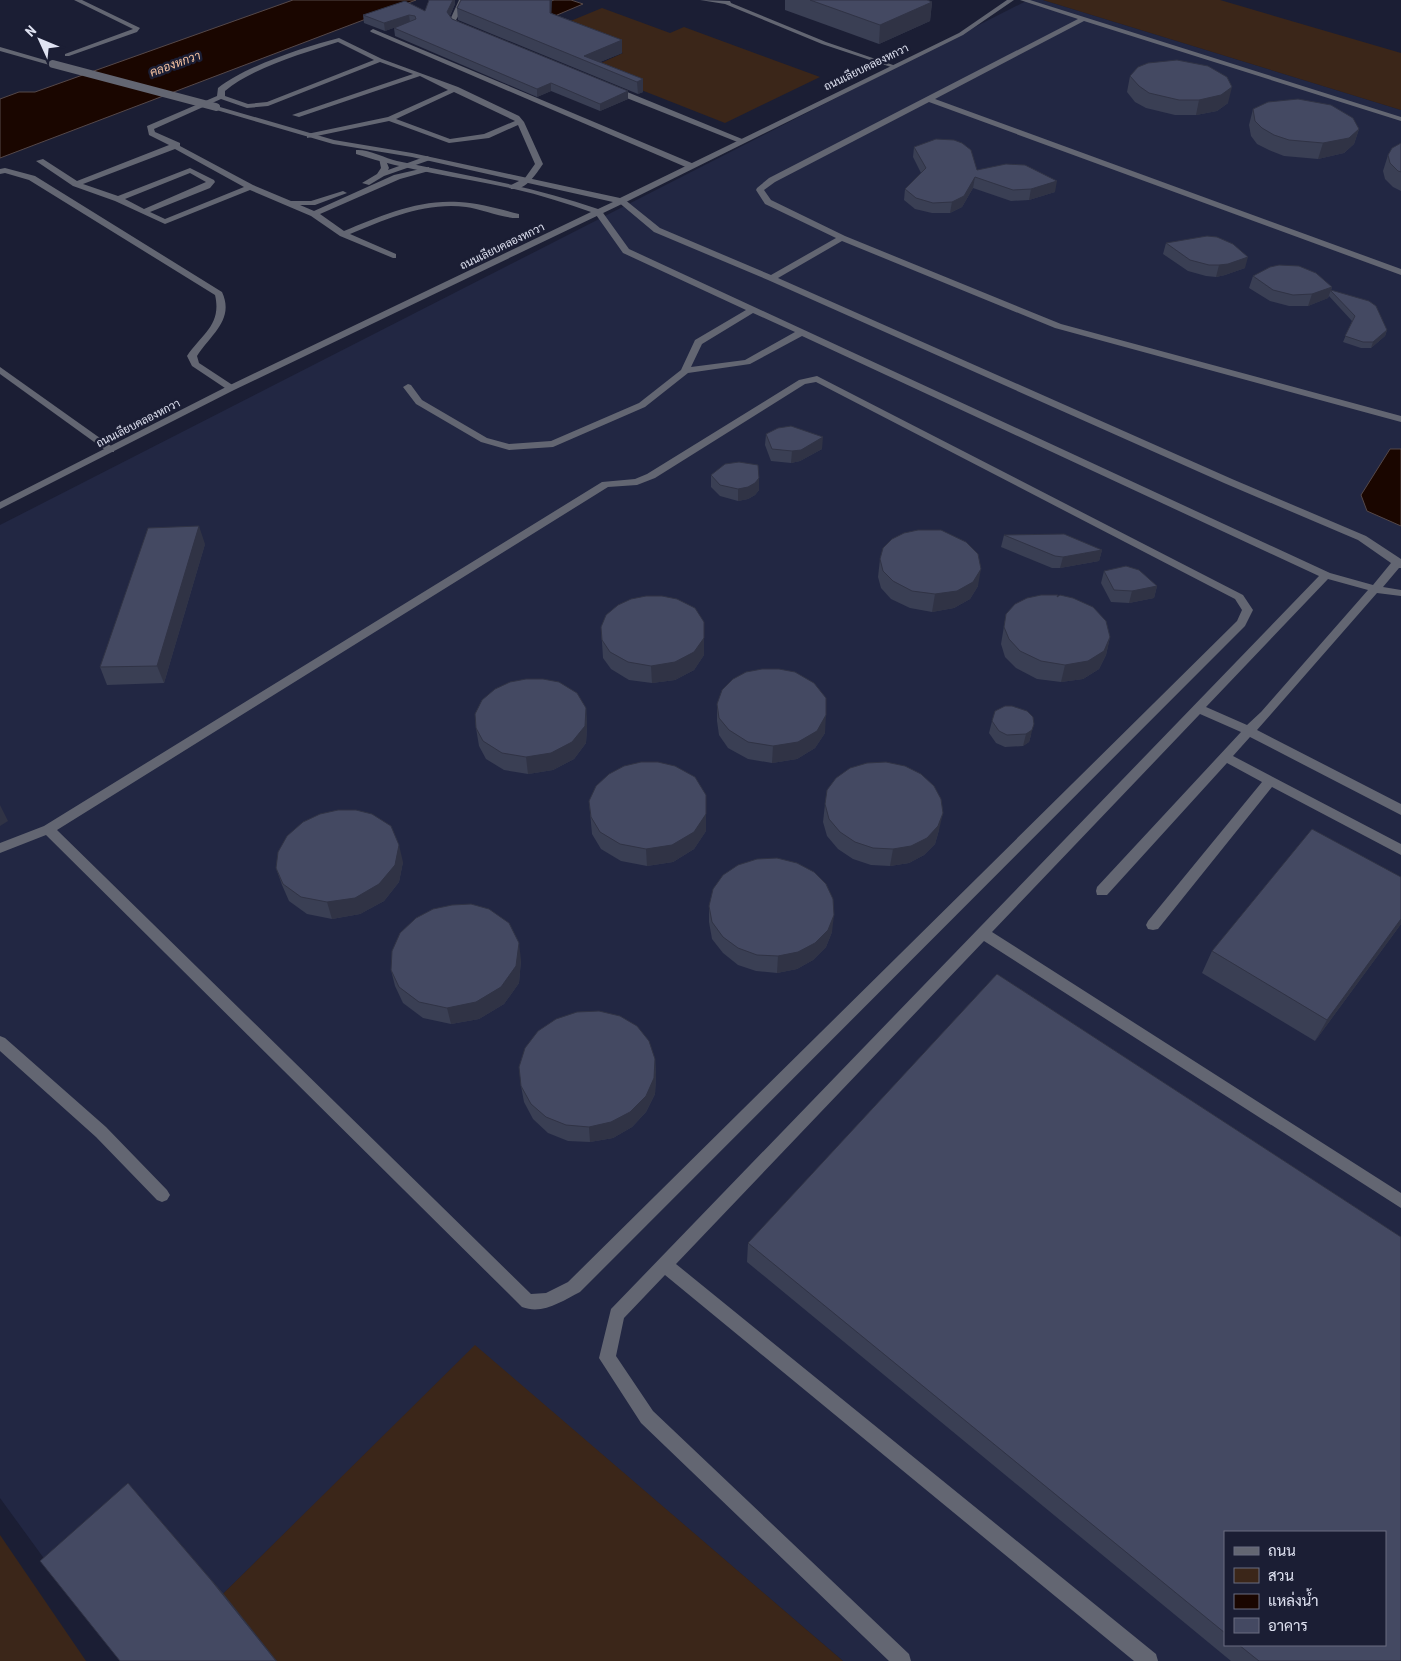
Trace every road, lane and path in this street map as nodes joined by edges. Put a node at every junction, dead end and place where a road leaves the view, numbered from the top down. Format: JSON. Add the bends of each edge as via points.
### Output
{"nodes":[{"id":1,"x":77,"y":0,"type":"edge"},
{"id":2,"x":464,"y":0,"type":"edge"},
{"id":3,"x":703,"y":0,"type":"edge"},
{"id":4,"x":1011,"y":0,"type":"edge"},
{"id":5,"x":1023,"y":0,"type":"edge"},
{"id":6,"x":728,"y":1,"type":"edge"},
{"id":7,"x":1082,"y":20,"type":"junction"},
{"id":8,"x":373,"y":31,"type":"edge"},
{"id":9,"x":398,"y":31,"type":"edge"},
{"id":10,"x":474,"y":32,"type":"edge"},
{"id":11,"x":384,"y":36,"type":"junction"},
{"id":12,"x":0,"y":49,"type":"edge"},
{"id":13,"x":67,"y":55,"type":"dead end"},
{"id":14,"x":380,"y":60,"type":"junction"},
{"id":15,"x":893,"y":66,"type":"junction"},
{"id":16,"x":420,"y":74,"type":"junction"},
{"id":17,"x":600,"y":84,"type":"edge"},
{"id":18,"x":456,"y":89,"type":"junction"},
{"id":19,"x":297,"y":94,"type":"junction"},
{"id":20,"x":221,"y":97,"type":"junction"},
{"id":21,"x":305,"y":98,"type":"dead end"},
{"id":22,"x":928,"y":99,"type":"junction"},
{"id":23,"x":312,"y":103,"type":"dead end"},
{"id":24,"x":320,"y":107,"type":"junction"},
{"id":25,"x":296,"y":116,"type":"dead end"},
{"id":26,"x":390,"y":119,"type":"junction"},
{"id":27,"x":1401,"y":120,"type":"edge"},
{"id":28,"x":520,"y":122,"type":"junction"},
{"id":29,"x":310,"y":136,"type":"junction"},
{"id":30,"x":743,"y":141,"type":"junction"},
{"id":31,"x":333,"y":142,"type":"junction"},
{"id":32,"x":176,"y":145,"type":"junction"},
{"id":33,"x":427,"y":158,"type":"junction"},
{"id":34,"x":382,"y":160,"type":"junction"},
{"id":35,"x":40,"y":161,"type":"dead end"},
{"id":36,"x":408,"y":166,"type":"junction"},
{"id":37,"x":692,"y":166,"type":"junction"},
{"id":38,"x":426,"y":170,"type":"junction"},
{"id":39,"x":0,"y":172,"type":"edge"},
{"id":40,"x":380,"y":176,"type":"junction"},
{"id":41,"x":397,"y":177,"type":"junction"},
{"id":42,"x":528,"y":180,"type":"junction"},
{"id":43,"x":76,"y":184,"type":"junction"},
{"id":44,"x":250,"y":187,"type":"junction"},
{"id":45,"x":514,"y":187,"type":"junction"},
{"id":46,"x":118,"y":199,"type":"junction"},
{"id":47,"x":621,"y":201,"type":"junction"},
{"id":48,"x":287,"y":202,"type":"junction"},
{"id":49,"x":142,"y":212,"type":"junction"},
{"id":50,"x":598,"y":212,"type":"junction"},
{"id":51,"x":314,"y":214,"type":"junction"},
{"id":52,"x":516,"y":216,"type":"dead end"},
{"id":53,"x":343,"y":234,"type":"junction"},
{"id":54,"x":842,"y":238,"type":"junction"},
{"id":55,"x":394,"y":256,"type":"dead end"},
{"id":56,"x":1401,"y":272,"type":"edge"},
{"id":57,"x":771,"y":278,"type":"junction"},
{"id":58,"x":753,"y":309,"type":"junction"},
{"id":59,"x":802,"y":332,"type":"junction"},
{"id":60,"x":0,"y":370,"type":"edge"},
{"id":61,"x":685,"y":371,"type":"junction"},
{"id":62,"x":408,"y":387,"type":"dead end"},
{"id":63,"x":231,"y":388,"type":"junction"},
{"id":64,"x":1401,"y":419,"type":"edge"},
{"id":65,"x":111,"y":450,"type":"junction"},
{"id":66,"x":0,"y":506,"type":"edge"},
{"id":67,"x":1399,"y":564,"type":"edge"},
{"id":68,"x":1326,"y":575,"type":"junction"},
{"id":69,"x":1376,"y":589,"type":"junction"},
{"id":70,"x":1401,"y":594,"type":"edge"},
{"id":71,"x":1198,"y":708,"type":"junction"},
{"id":72,"x":1249,"y":731,"type":"junction"},
{"id":73,"x":1225,"y":757,"type":"junction"},
{"id":74,"x":1270,"y":781,"type":"junction"},
{"id":75,"x":1401,"y":810,"type":"edge"},
{"id":76,"x":48,"y":830,"type":"junction"},
{"id":77,"x":0,"y":848,"type":"edge"},
{"id":78,"x":1401,"y":850,"type":"edge"},
{"id":79,"x":1102,"y":891,"type":"dead end"},
{"id":80,"x":1153,"y":925,"type":"dead end"},
{"id":81,"x":982,"y":932,"type":"junction"},
{"id":82,"x":0,"y":1042,"type":"edge"},
{"id":83,"x":162,"y":1195,"type":"dead end"},
{"id":84,"x":1401,"y":1201,"type":"edge"},
{"id":85,"x":664,"y":1264,"type":"junction"},
{"id":86,"x":902,"y":1661,"type":"edge"},
{"id":87,"x":1149,"y":1661,"type":"edge"}],
"edges":[{"from":1,"to":13,"type":"street","via":[[137,28]]},
{"from":2,"to":10,"type":"street","via":[[452,20]]},
{"from":3,"to":6,"type":"street"},
{"from":4,"to":15,"type":"street","name":"ถนนเลียบคลองหกวา","via":[[961,34]]},
{"from":5,"to":7,"type":"street"},
{"from":6,"to":15,"type":"street","via":[[728,4],[824,42]]},
{"from":7,"to":22,"type":"street"},
{"from":7,"to":27,"type":"street"},
{"from":8,"to":11,"type":"street"},
{"from":9,"to":11,"type":"street"},
{"from":11,"to":37,"type":"street"},
{"from":12,"to":29,"type":"street","bridge":true,"via":[[216,107]]},
{"from":14,"to":16,"type":"street"},
{"from":14,"to":19,"type":"street"},
{"from":14,"to":20,"type":"street","via":[[339,40],[294,54],[232,81],[221,90]]},
{"from":15,"to":30,"type":"street","name":"ถนนเลียบคลองหกวา"},
{"from":16,"to":18,"type":"street"},
{"from":16,"to":24,"type":"street"},
{"from":17,"to":30,"type":"street"},
{"from":18,"to":26,"type":"street"},
{"from":18,"to":28,"type":"street"},
{"from":19,"to":20,"type":"street","via":[[256,106]]},
{"from":19,"to":21,"type":"street"},
{"from":20,"to":32,"type":"street","via":[[150,128],[152,133]]},
{"from":22,"to":54,"type":"street","via":[[772,180],[760,190],[768,202]]},
{"from":22,"to":56,"type":"street"},
{"from":23,"to":24,"type":"street"},
{"from":24,"to":25,"type":"street"},
{"from":26,"to":28,"type":"street","via":[[449,141],[486,136]]},
{"from":26,"to":29,"type":"street"},
{"from":28,"to":42,"type":"street","via":[[539,164]]},
{"from":29,"to":31,"type":"street"},
{"from":30,"to":37,"type":"street","name":"ถนนเลียบคลองหกวา"},
{"from":31,"to":33,"type":"street"},
{"from":31,"to":34,"type":"street"},
{"from":32,"to":43,"type":"street"},
{"from":32,"to":44,"type":"street"},
{"from":33,"to":36,"type":"street"},
{"from":33,"to":42,"type":"street"},
{"from":34,"to":36,"type":"street"},
{"from":34,"to":40,"type":"street","via":[[384,168]]},
{"from":35,"to":43,"type":"street"},
{"from":36,"to":38,"type":"street"},
{"from":36,"to":40,"type":"street"},
{"from":36,"to":41,"type":"street"},
{"from":37,"to":47,"type":"street","name":"ถนนเลียบคลองหกวา"},
{"from":38,"to":41,"type":"street"},
{"from":38,"to":45,"type":"street"},
{"from":39,"to":63,"type":"street","via":[[5,170],[32,178],[220,294],[224,307],[221,321],[192,356],[195,364]]},
{"from":40,"to":48,"type":"street","via":[[312,203]]},
{"from":41,"to":51,"type":"street"},
{"from":42,"to":45,"type":"street"},
{"from":42,"to":47,"type":"street"},
{"from":43,"to":46,"type":"street"},
{"from":44,"to":48,"type":"street"},
{"from":44,"to":49,"type":"street","via":[[165,222]]},
{"from":45,"to":50,"type":"street"},
{"from":46,"to":49,"type":"street"},
{"from":46,"to":49,"type":"street","via":[[190,170],[211,182]]},
{"from":47,"to":50,"type":"street","name":"ถนนเลียบคลองหกวา"},
{"from":47,"to":57,"type":"street","via":[[657,230]]},
{"from":48,"to":51,"type":"street"},
{"from":50,"to":58,"type":"street","via":[[626,251]]},
{"from":50,"to":63,"type":"street","name":"ถนนเลียบคลองหกวา"},
{"from":51,"to":53,"type":"street"},
{"from":52,"to":53,"type":"street","via":[[450,203],[406,210]]},
{"from":53,"to":55,"type":"street"},
{"from":54,"to":57,"type":"street"},
{"from":54,"to":64,"type":"street","via":[[1058,326]]},
{"from":57,"to":67,"type":"street","via":[[1362,538]]},
{"from":58,"to":59,"type":"street"},
{"from":58,"to":61,"type":"street","via":[[698,342]]},
{"from":59,"to":61,"type":"street","via":[[748,362]]},
{"from":59,"to":68,"type":"street"},
{"from":60,"to":65,"type":"street"},
{"from":61,"to":62,"type":"street","via":[[642,406],[553,444],[509,447],[476,436],[419,402]]},
{"from":63,"to":65,"type":"street","name":"ถนนเลียบคลองหกวา"},
{"from":65,"to":66,"type":"street","name":"ถนนเลียบคลองหกวา"},
{"from":67,"to":69,"type":"street"},
{"from":68,"to":69,"type":"street"},
{"from":68,"to":71,"type":"street"},
{"from":69,"to":70,"type":"street"},
{"from":69,"to":72,"type":"street"},
{"from":71,"to":72,"type":"street"},
{"from":71,"to":81,"type":"street"},
{"from":72,"to":73,"type":"street"},
{"from":72,"to":75,"type":"street"},
{"from":73,"to":74,"type":"street"},
{"from":73,"to":79,"type":"street"},
{"from":74,"to":78,"type":"street"},
{"from":74,"to":80,"type":"street"},
{"from":76,"to":76,"type":"street","via":[[606,484],[637,482],[651,476],[802,382],[817,378],[1239,597],[1248,610],[1241,623],[574,1287],[547,1301],[528,1302]]},
{"from":76,"to":77,"type":"street"},
{"from":81,"to":84,"type":"street"},
{"from":81,"to":85,"type":"street"},
{"from":82,"to":83,"type":"street","via":[[101,1132]]},
{"from":85,"to":86,"type":"street","via":[[617,1314],[607,1358],[647,1417]]},
{"from":85,"to":87,"type":"street"}]}
